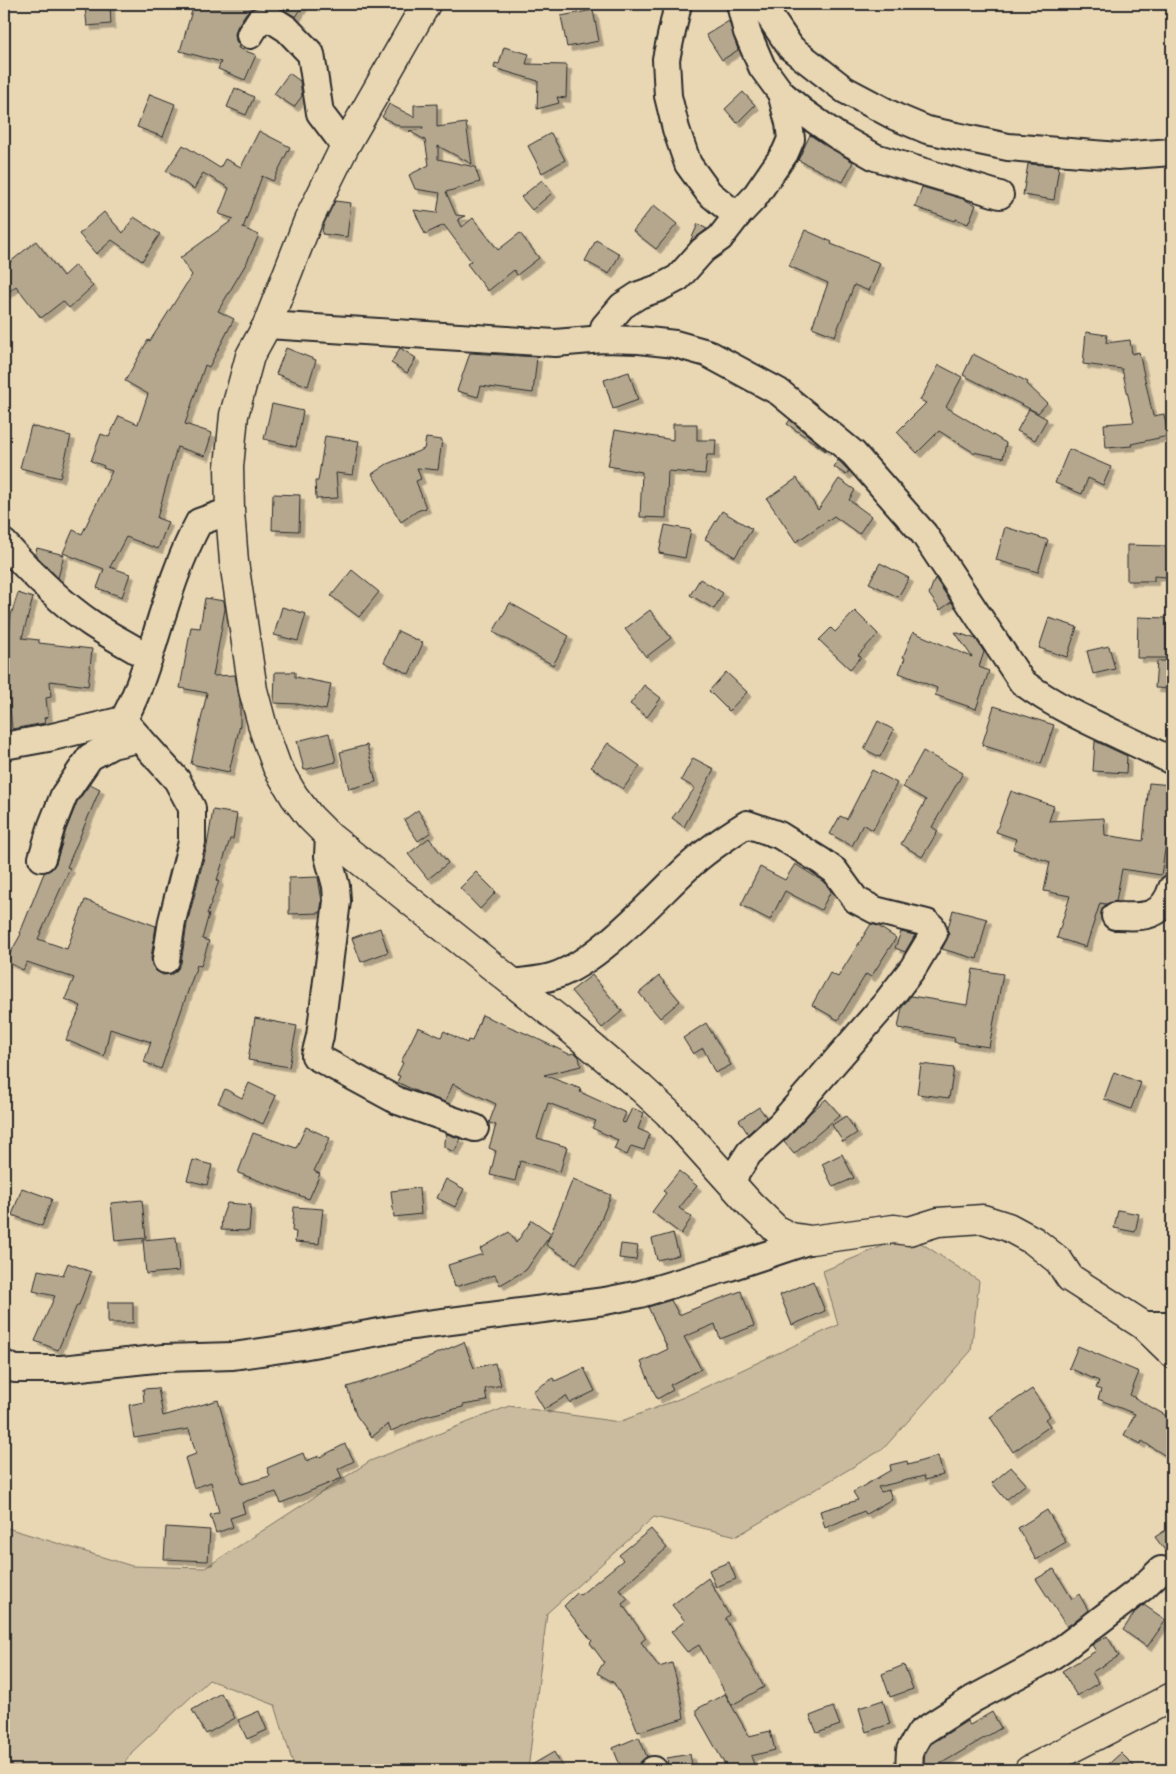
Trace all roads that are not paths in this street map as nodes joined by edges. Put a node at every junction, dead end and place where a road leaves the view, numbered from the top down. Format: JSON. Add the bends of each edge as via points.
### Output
{"nodes":[{"id":1,"x":426,"y":4,"type":"edge"},
{"id":2,"x":678,"y":4,"type":"edge"},
{"id":3,"x":740,"y":4,"type":"edge"},
{"id":4,"x":761,"y":4,"type":"edge"},
{"id":5,"x":250,"y":35,"type":"dead end"},
{"id":6,"x":781,"y":93,"type":"junction"},
{"id":7,"x":345,"y":146,"type":"junction"},
{"id":8,"x":1172,"y":152,"type":"edge"},
{"id":9,"x":1000,"y":195,"type":"dead end"},
{"id":10,"x":737,"y":216,"type":"junction"},
{"id":11,"x":267,"y":325,"type":"junction"},
{"id":12,"x":603,"y":339,"type":"junction"},
{"id":13,"x":230,"y":511,"type":"junction"},
{"id":14,"x":4,"y":543,"type":"edge"},
{"id":15,"x":149,"y":658,"type":"junction"},
{"id":16,"x":131,"y":729,"type":"junction"},
{"id":17,"x":4,"y":746,"type":"edge"},
{"id":18,"x":1172,"y":760,"type":"edge"},
{"id":19,"x":329,"y":836,"type":"junction"},
{"id":20,"x":42,"y":858,"type":"dead end"},
{"id":21,"x":1172,"y":888,"type":"edge"},
{"id":22,"x":1115,"y":916,"type":"dead end"},
{"id":23,"x":166,"y":960,"type":"dead end"},
{"id":24,"x":513,"y":983,"type":"junction"},
{"id":25,"x":475,"y":1128,"type":"dead end"},
{"id":26,"x":731,"y":1181,"type":"junction"},
{"id":27,"x":811,"y":1240,"type":"junction"},
{"id":28,"x":1143,"y":1324,"type":"junction"},
{"id":29,"x":1172,"y":1325,"type":"edge"},
{"id":30,"x":1172,"y":1353,"type":"edge"},
{"id":31,"x":4,"y":1364,"type":"edge"},
{"id":32,"x":1161,"y":1570,"type":"dead end"},
{"id":33,"x":1172,"y":1697,"type":"edge"},
{"id":34,"x":909,"y":1770,"type":"edge"},
{"id":35,"x":1029,"y":1770,"type":"edge"}],
"edges":[{"from":1,"to":7,"type":"main road"},
{"from":2,"to":10,"type":"street","via":[[666,59],[668,96],[676,129],[688,164],[709,193]]},
{"from":3,"to":6,"type":"street","via":[[746,32],[762,67]]},
{"from":4,"to":8,"type":"street","via":[[790,48],[837,84],[896,118],[927,130],[1017,148],[1118,156]]},
{"from":5,"to":7,"type":"street","via":[[259,21],[269,19],[287,29],[311,54],[320,113]]},
{"from":6,"to":9,"type":"street","via":[[836,135],[875,157]]},
{"from":6,"to":10,"type":"street","via":[[791,139],[754,198]]},
{"from":7,"to":11,"type":"main road","via":[[308,220]]},
{"from":10,"to":12,"type":"street","via":[[720,238],[703,250],[678,278],[622,306],[604,327]]},
{"from":11,"to":12,"type":"street","via":[[554,343]]},
{"from":11,"to":13,"type":"main road","via":[[250,356],[234,415],[229,467]]},
{"from":12,"to":18,"type":"street","via":[[676,344],[707,352],[778,392],[853,454],[924,534],[1022,682],[1078,716]]},
{"from":13,"to":15,"type":"street","via":[[199,522],[188,542]]},
{"from":13,"to":19,"type":"main road","via":[[234,562],[253,690],[264,731],[294,796]]},
{"from":14,"to":15,"type":"street","via":[[22,563],[92,624]]},
{"from":15,"to":16,"type":"street"},
{"from":16,"to":17,"type":"street"},
{"from":16,"to":20,"type":"street","via":[[90,757],[64,796]]},
{"from":16,"to":23,"type":"street","via":[[177,780],[192,808],[192,842],[172,921]]},
{"from":19,"to":24,"type":"main road"},
{"from":19,"to":25,"type":"street","via":[[328,856],[337,901],[315,1056],[398,1101]]},
{"from":21,"to":22,"type":"street","via":[[1160,910],[1142,917]]},
{"from":24,"to":26,"type":"main road","via":[[641,1088]]},
{"from":24,"to":26,"type":"street","via":[[554,976],[572,968],[603,946],[688,867],[747,824],[779,835],[821,861],[835,871],[856,900],[875,910],[932,927],[934,933],[913,968],[886,1003],[780,1125],[749,1152]]},
{"from":26,"to":27,"type":"main road","via":[[777,1230],[791,1237]]},
{"from":27,"to":28,"type":"main road","via":[[894,1229],[909,1231],[938,1222],[983,1219],[1008,1227],[1034,1241],[1059,1261],[1070,1278]]},
{"from":27,"to":31,"type":"street","via":[[640,1294],[605,1301],[412,1326],[233,1356],[164,1358],[62,1369],[16,1368]]},
{"from":28,"to":29,"type":"street"},
{"from":28,"to":30,"type":"main road"},
{"from":32,"to":34,"type":"street","via":[[1046,1660],[973,1699],[920,1733],[910,1750]]},
{"from":33,"to":35,"type":"main road"}]}
